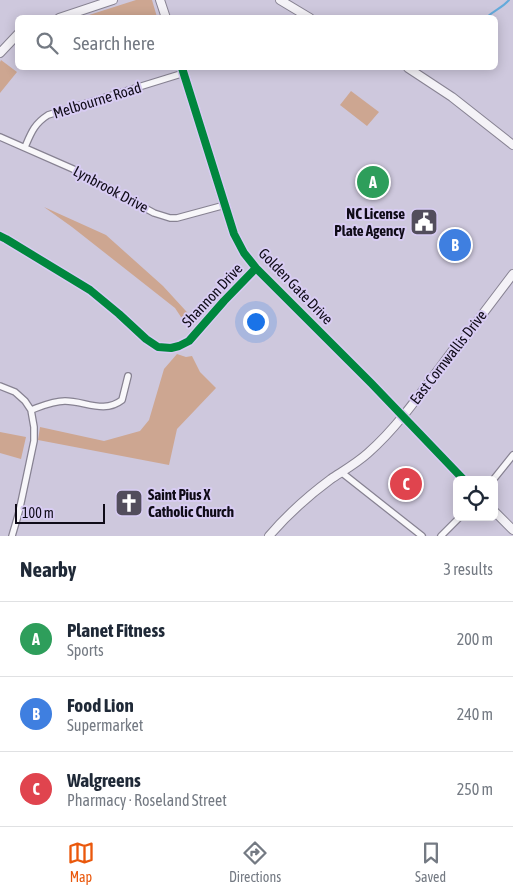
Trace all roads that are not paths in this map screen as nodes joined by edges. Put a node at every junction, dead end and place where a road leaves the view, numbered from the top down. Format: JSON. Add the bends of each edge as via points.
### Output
{"nodes":[{"id":1,"x":114,"y":0,"type":"edge"},
{"id":2,"x":160,"y":0,"type":"edge"},
{"id":3,"x":280,"y":0,"type":"edge"},
{"id":4,"x":68,"y":15,"type":"edge"},
{"id":5,"x":165,"y":15,"type":"edge"},
{"id":6,"x":305,"y":15,"type":"edge"},
{"id":7,"x":15,"y":37,"type":"edge"},
{"id":8,"x":0,"y":53,"type":"edge"},
{"id":9,"x":183,"y":70,"type":"edge"},
{"id":10,"x":411,"y":70,"type":"edge"},
{"id":11,"x":0,"y":137,"type":"edge"},
{"id":12,"x":513,"y":145,"type":"edge"},
{"id":13,"x":24,"y":147,"type":"junction"},
{"id":14,"x":225,"y":205,"type":"junction"},
{"id":15,"x":0,"y":236,"type":"edge"},
{"id":16,"x":256,"y":268,"type":"junction"},
{"id":17,"x":513,"y":274,"type":"edge"},
{"id":18,"x":128,"y":376,"type":"dead end"},
{"id":19,"x":0,"y":386,"type":"edge"},
{"id":20,"x":31,"y":410,"type":"junction"},
{"id":21,"x":402,"y":416,"type":"junction"},
{"id":22,"x":513,"y":455,"type":"edge"},
{"id":23,"x":341,"y":472,"type":"junction"},
{"id":24,"x":460,"y":476,"type":"edge"},
{"id":25,"x":496,"y":476,"type":"edge"},
{"id":26,"x":498,"y":515,"type":"edge"},
{"id":27,"x":456,"y":521,"type":"edge"},
{"id":28,"x":513,"y":530,"type":"edge"},
{"id":29,"x":12,"y":536,"type":"edge"},
{"id":30,"x":269,"y":536,"type":"edge"},
{"id":31,"x":422,"y":536,"type":"edge"},
{"id":32,"x":442,"y":536,"type":"edge"}],
"edges":[{"from":1,"to":4,"type":"street"},
{"from":2,"to":5,"type":"street"},
{"from":3,"to":6,"type":"street"},
{"from":7,"to":8,"type":"street"},
{"from":9,"to":13,"type":"street","name":"Melbourne Road","via":[[48,115],[33,128]]},
{"from":9,"to":14,"type":"street","name":"Golden Gate Drive"},
{"from":10,"to":12,"type":"street","via":[[452,97]]},
{"from":11,"to":13,"type":"street","name":"Lynbrook Drive"},
{"from":13,"to":14,"type":"street","name":"Lynbrook Drive","via":[[73,169],[154,213],[170,218]]},
{"from":14,"to":16,"type":"street","name":"Golden Gate Drive","via":[[238,243]]},
{"from":15,"to":16,"type":"street","name":"Shannon Drive","via":[[84,286],[158,347],[170,348],[189,342]]},
{"from":16,"to":21,"type":"street","name":"Golden Gate Drive"},
{"from":17,"to":21,"type":"street","name":"East Cornwallis Drive"},
{"from":18,"to":20,"type":"street","via":[[122,400],[111,406],[63,401]]},
{"from":19,"to":20,"type":"street","via":[[21,396]]},
{"from":20,"to":29,"type":"street","via":[[34,441]]},
{"from":21,"to":23,"type":"street","name":"East Cornwallis Drive","via":[[368,453]]},
{"from":21,"to":24,"type":"street","name":"Golden Gate Drive"},
{"from":22,"to":25,"type":"street"},
{"from":23,"to":30,"type":"street","name":"East Cornwallis Drive","via":[[302,502]]},
{"from":23,"to":31,"type":"street"},
{"from":26,"to":28,"type":"street"},
{"from":27,"to":32,"type":"street"}]}
